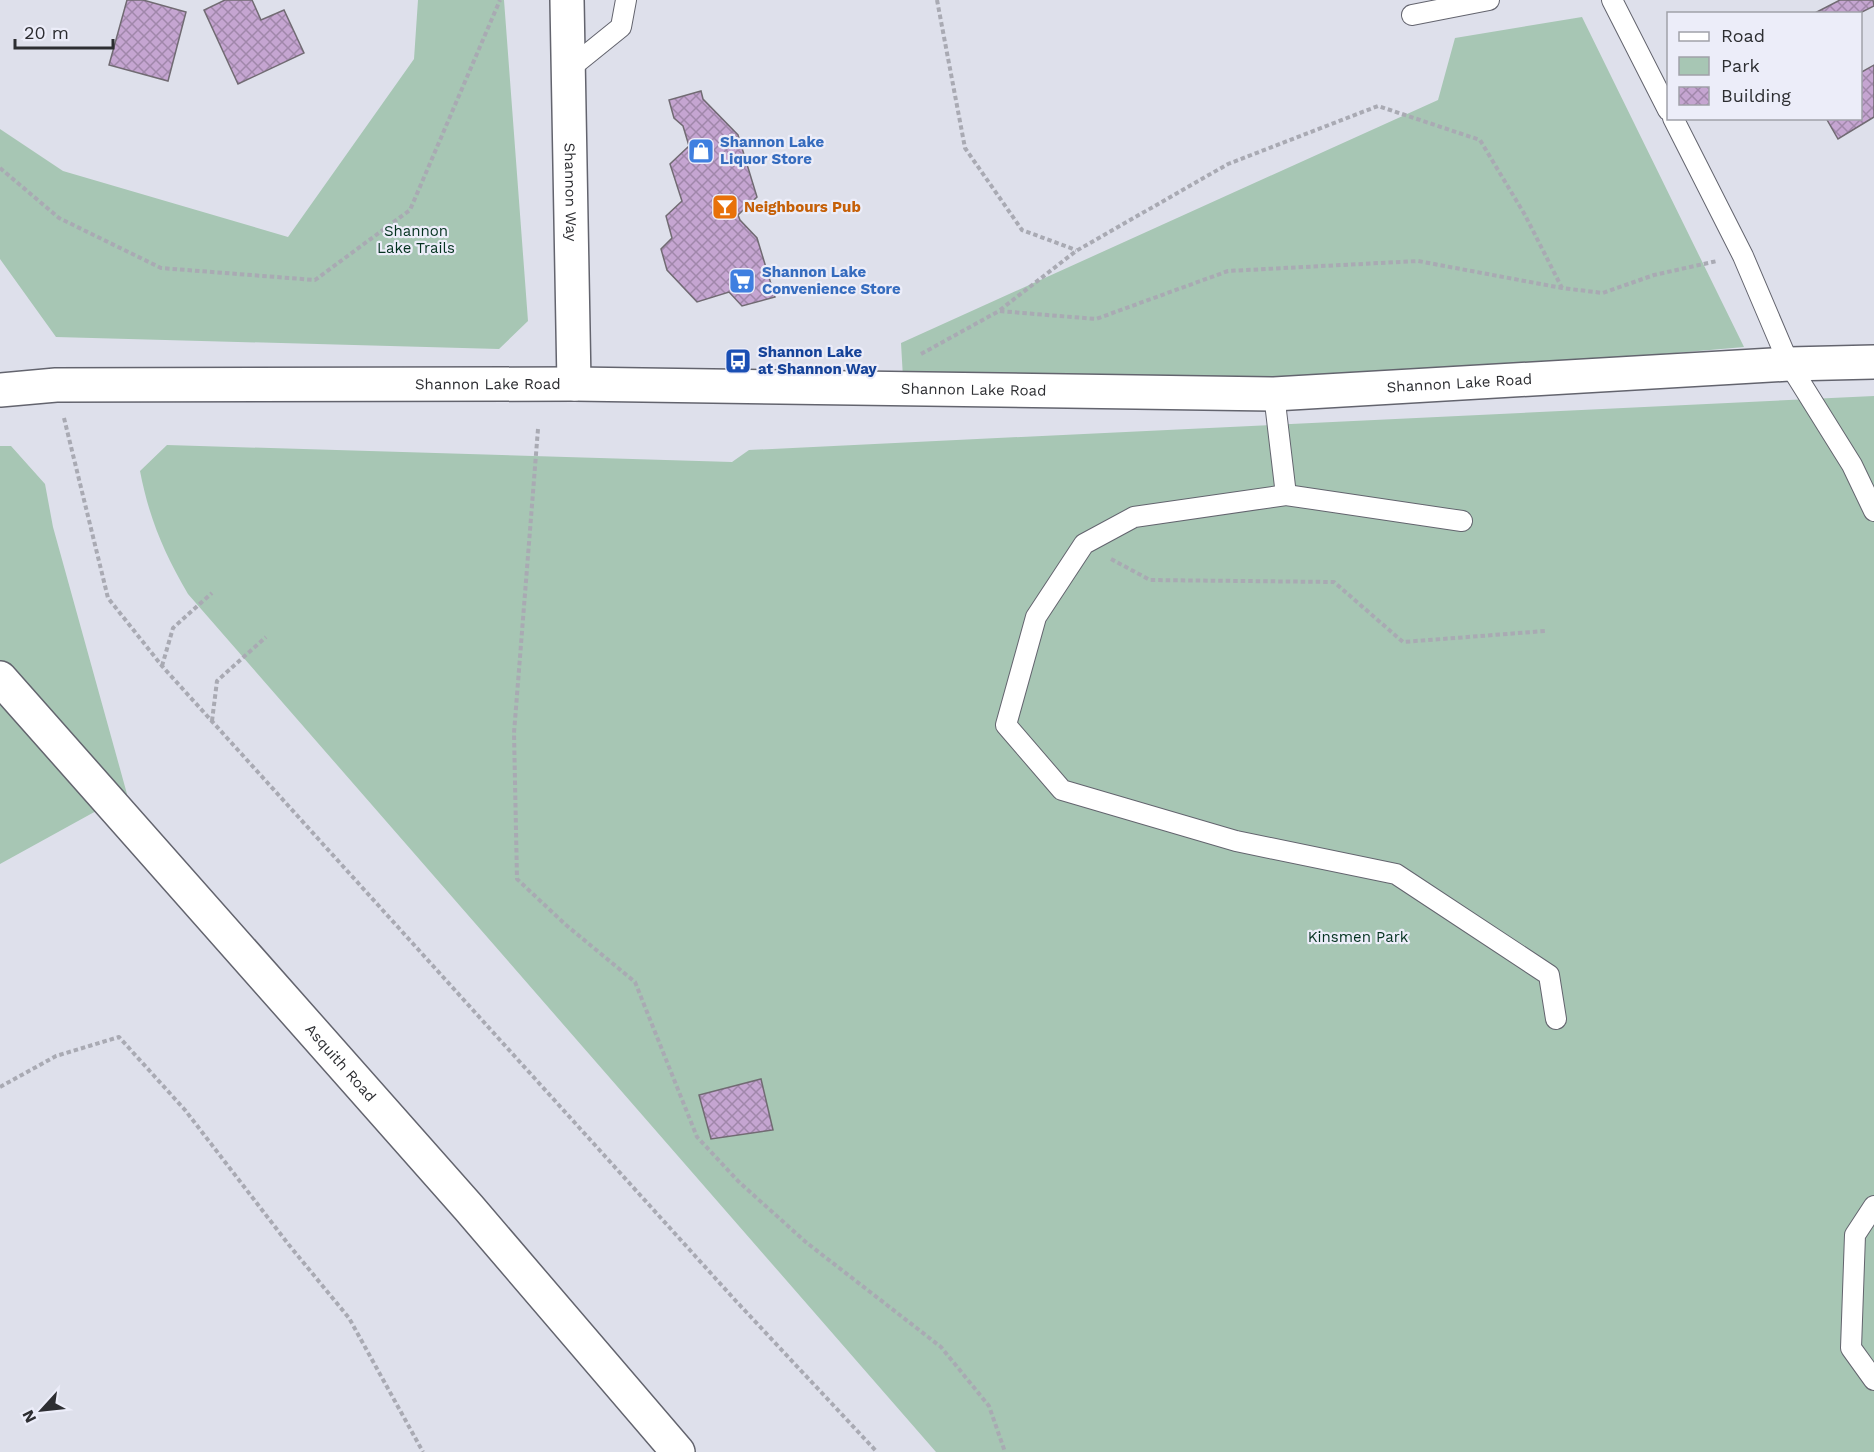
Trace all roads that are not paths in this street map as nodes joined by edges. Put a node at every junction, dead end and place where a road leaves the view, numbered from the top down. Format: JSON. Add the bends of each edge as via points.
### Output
{"nodes":[{"id":1,"x":567,"y":0,"type":"edge"},
{"id":2,"x":626,"y":0,"type":"edge"},
{"id":3,"x":1488,"y":0,"type":"edge"},
{"id":4,"x":1612,"y":0,"type":"edge"},
{"id":5,"x":1412,"y":15,"type":"dead end"},
{"id":6,"x":568,"y":69,"type":"junction"},
{"id":7,"x":1667,"y":108,"type":"edge"},
{"id":8,"x":1674,"y":120,"type":"edge"},
{"id":9,"x":1874,"y":362,"type":"edge"},
{"id":10,"x":1789,"y":364,"type":"junction"},
{"id":11,"x":574,"y":384,"type":"junction"},
{"id":12,"x":0,"y":390,"type":"edge"},
{"id":13,"x":1274,"y":394,"type":"junction"},
{"id":14,"x":1286,"y":495,"type":"junction"},
{"id":15,"x":1874,"y":511,"type":"edge"},
{"id":16,"x":1462,"y":521,"type":"dead end"},
{"id":17,"x":0,"y":678,"type":"edge"},
{"id":18,"x":1556,"y":1019,"type":"dead end"},
{"id":19,"x":1874,"y":1206,"type":"edge"},
{"id":20,"x":1874,"y":1380,"type":"edge"},
{"id":21,"x":678,"y":1452,"type":"edge"}],
"edges":[{"from":1,"to":6,"type":"main road","name":"Shannon Way"},
{"from":2,"to":6,"type":"lane","via":[[621,27]]},
{"from":3,"to":5,"type":"lane"},
{"from":4,"to":7,"type":"lane"},
{"from":6,"to":11,"type":"main road","name":"Shannon Way"},
{"from":8,"to":10,"type":"lane","via":[[1743,256]]},
{"from":9,"to":10,"type":"main road","name":"Shannon Lake Road"},
{"from":10,"to":13,"type":"main road","name":"Shannon Lake Road"},
{"from":10,"to":15,"type":"lane","via":[[1852,465]]},
{"from":11,"to":12,"type":"main road","name":"Shannon Lake Road","via":[[56,385]]},
{"from":11,"to":13,"type":"main road","name":"Shannon Lake Road"},
{"from":13,"to":14,"type":"lane"},
{"from":14,"to":16,"type":"lane"},
{"from":14,"to":18,"type":"lane","via":[[1134,517],[1084,544],[1036,617],[1006,725],[1062,790],[1236,841],[1396,874],[1549,975]]},
{"from":17,"to":21,"type":"main road","name":"Asquith Road","via":[[469,1208]]},
{"from":19,"to":20,"type":"lane","via":[[1855,1235],[1851,1348]]}]}
